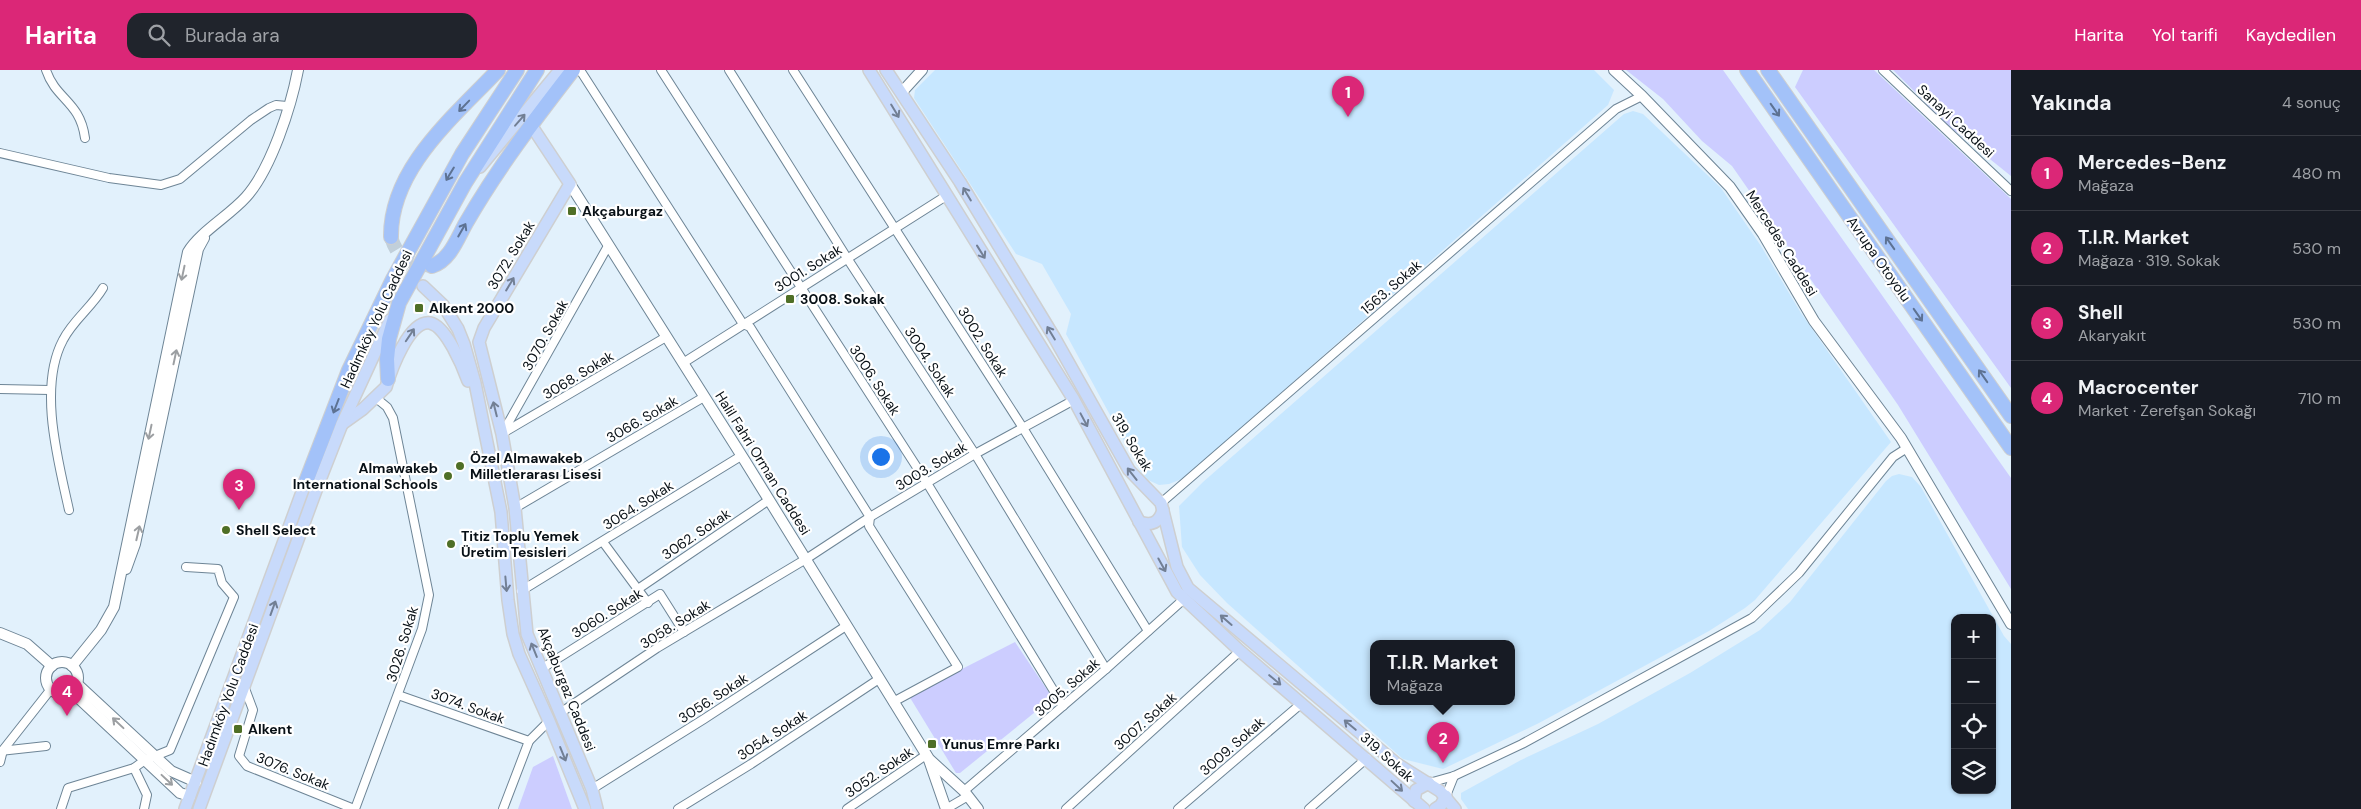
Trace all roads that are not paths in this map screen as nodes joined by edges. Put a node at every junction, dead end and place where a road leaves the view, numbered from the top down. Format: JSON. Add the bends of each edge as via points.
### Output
{"nodes":[{"id":1,"x":46,"y":70,"type":"edge"},
{"id":2,"x":298,"y":70,"type":"edge"},
{"id":3,"x":498,"y":70,"type":"edge"},
{"id":4,"x":517,"y":70,"type":"edge"},
{"id":5,"x":537,"y":70,"type":"edge"},
{"id":6,"x":560,"y":70,"type":"edge"},
{"id":7,"x":573,"y":70,"type":"edge"},
{"id":8,"x":580,"y":70,"type":"edge"},
{"id":9,"x":661,"y":70,"type":"edge"},
{"id":10,"x":729,"y":70,"type":"edge"},
{"id":11,"x":793,"y":70,"type":"edge"},
{"id":12,"x":869,"y":70,"type":"edge"},
{"id":13,"x":886,"y":70,"type":"edge"},
{"id":14,"x":922,"y":70,"type":"edge"},
{"id":15,"x":1614,"y":70,"type":"edge"},
{"id":16,"x":1747,"y":70,"type":"edge"},
{"id":17,"x":1768,"y":70,"type":"edge"},
{"id":18,"x":1883,"y":70,"type":"edge"},
{"id":19,"x":902,"y":92,"type":"junction"},
{"id":20,"x":1642,"y":96,"type":"junction"},
{"id":21,"x":287,"y":106,"type":"junction"},
{"id":22,"x":531,"y":125,"type":"junction"},
{"id":23,"x":85,"y":138,"type":"dead end"},
{"id":24,"x":0,"y":153,"type":"edge"},
{"id":25,"x":465,"y":183,"type":"junction"},
{"id":26,"x":570,"y":184,"type":"junction"},
{"id":27,"x":2011,"y":191,"type":"edge"},
{"id":28,"x":946,"y":196,"type":"junction"},
{"id":29,"x":894,"y":228,"type":"junction"},
{"id":30,"x":391,"y":236,"type":"tunnel mouth"},
{"id":31,"x":608,"y":246,"type":"junction"},
{"id":32,"x":847,"y":258,"type":"junction"},
{"id":33,"x":426,"y":264,"type":"junction"},
{"id":34,"x":422,"y":286,"type":"dead end"},
{"id":35,"x":103,"y":288,"type":"dead end"},
{"id":36,"x":800,"y":288,"type":"junction"},
{"id":37,"x":399,"y":303,"type":"junction"},
{"id":38,"x":743,"y":324,"type":"junction"},
{"id":39,"x":666,"y":337,"type":"junction"},
{"id":40,"x":479,"y":342,"type":"joint"},
{"id":41,"x":683,"y":363,"type":"junction"},
{"id":42,"x":388,"y":379,"type":"junction"},
{"id":43,"x":0,"y":389,"type":"edge"},
{"id":44,"x":50,"y":390,"type":"junction"},
{"id":45,"x":704,"y":397,"type":"junction"},
{"id":46,"x":376,"y":398,"type":"junction"},
{"id":47,"x":1074,"y":400,"type":"junction"},
{"id":48,"x":481,"y":415,"type":"junction"},
{"id":49,"x":2011,"y":416,"type":"edge"},
{"id":50,"x":342,"y":424,"type":"junction"},
{"id":51,"x":1023,"y":428,"type":"junction"},
{"id":52,"x":502,"y":434,"type":"junction"},
{"id":53,"x":1907,"y":448,"type":"junction"},
{"id":54,"x":2011,"y":448,"type":"edge"},
{"id":55,"x":975,"y":454,"type":"junction"},
{"id":56,"x":741,"y":456,"type":"junction"},
{"id":57,"x":927,"y":482,"type":"junction"},
{"id":58,"x":305,"y":484,"type":"joint"},
{"id":59,"x":1150,"y":492,"type":"junction"},
{"id":60,"x":769,"y":500,"type":"junction"},
{"id":61,"x":1130,"y":506,"type":"junction"},
{"id":62,"x":1162,"y":506,"type":"junction"},
{"id":63,"x":515,"y":508,"type":"junction"},
{"id":64,"x":69,"y":510,"type":"dead end"},
{"id":65,"x":501,"y":512,"type":"junction"},
{"id":66,"x":870,"y":516,"type":"junction"},
{"id":67,"x":1139,"y":522,"type":"junction"},
{"id":68,"x":603,"y":542,"type":"junction"},
{"id":69,"x":806,"y":559,"type":"junction"},
{"id":70,"x":186,"y":567,"type":"dead end"},
{"id":71,"x":638,"y":589,"type":"junction"},
{"id":72,"x":521,"y":591,"type":"junction"},
{"id":73,"x":1184,"y":599,"type":"junction"},
{"id":74,"x":648,"y":603,"type":"junction"},
{"id":75,"x":2011,"y":624,"type":"edge"},
{"id":76,"x":846,"y":626,"type":"junction"},
{"id":77,"x":1148,"y":631,"type":"junction"},
{"id":78,"x":684,"y":632,"type":"junction"},
{"id":79,"x":0,"y":633,"type":"edge"},
{"id":80,"x":1240,"y":652,"type":"junction"},
{"id":81,"x":52,"y":666,"type":"junction"},
{"id":82,"x":72,"y":666,"type":"junction"},
{"id":83,"x":541,"y":669,"type":"junction"},
{"id":84,"x":1106,"y":669,"type":"junction"},
{"id":85,"x":879,"y":679,"type":"junction"},
{"id":86,"x":244,"y":686,"type":"junction"},
{"id":87,"x":74,"y":687,"type":"junction"},
{"id":88,"x":51,"y":689,"type":"junction"},
{"id":89,"x":398,"y":695,"type":"junction"},
{"id":90,"x":893,"y":702,"type":"junction"},
{"id":91,"x":1302,"y":703,"type":"junction"},
{"id":92,"x":1063,"y":706,"type":"junction"},
{"id":93,"x":560,"y":713,"type":"junction"},
{"id":94,"x":550,"y":721,"type":"junction"},
{"id":95,"x":529,"y":741,"type":"junction"},
{"id":96,"x":46,"y":746,"type":"dead end"},
{"id":97,"x":1,"y":750,"type":"edge"},
{"id":98,"x":928,"y":757,"type":"junction"},
{"id":99,"x":149,"y":758,"type":"junction"},
{"id":100,"x":1366,"y":758,"type":"junction"},
{"id":101,"x":0,"y":762,"type":"edge"},
{"id":102,"x":134,"y":768,"type":"junction"},
{"id":103,"x":1454,"y":776,"type":"junction"},
{"id":104,"x":196,"y":782,"type":"junction"},
{"id":105,"x":1429,"y":783,"type":"junction"},
{"id":106,"x":208,"y":785,"type":"junction"},
{"id":107,"x":592,"y":789,"type":"junction"},
{"id":108,"x":966,"y":793,"type":"junction"},
{"id":109,"x":195,"y":796,"type":"junction"},
{"id":110,"x":1446,"y":796,"type":"junction"},
{"id":111,"x":1414,"y":801,"type":"junction"},
{"id":112,"x":60,"y":809,"type":"edge"},
{"id":113,"x":144,"y":809,"type":"edge"},
{"id":114,"x":186,"y":809,"type":"edge"},
{"id":115,"x":194,"y":809,"type":"edge"},
{"id":116,"x":199,"y":809,"type":"edge"},
{"id":117,"x":355,"y":809,"type":"edge"},
{"id":118,"x":503,"y":809,"type":"edge"},
{"id":119,"x":584,"y":809,"type":"edge"},
{"id":120,"x":597,"y":809,"type":"edge"},
{"id":121,"x":678,"y":809,"type":"edge"},
{"id":122,"x":846,"y":809,"type":"edge"},
{"id":123,"x":946,"y":809,"type":"edge"},
{"id":124,"x":978,"y":809,"type":"edge"},
{"id":125,"x":1066,"y":809,"type":"edge"},
{"id":126,"x":1178,"y":809,"type":"edge"},
{"id":127,"x":1309,"y":809,"type":"edge"},
{"id":128,"x":1424,"y":809,"type":"edge"},
{"id":129,"x":1435,"y":809,"type":"edge"},
{"id":130,"x":1455,"y":809,"type":"edge"}],
"edges":[{"from":1,"to":23,"type":"street","via":[[54,87],[80,116]]},
{"from":2,"to":21,"type":"street"},
{"from":3,"to":30,"type":"highway","one_way":true,"via":[[417,160],[396,202],[390,223]]},
{"from":4,"to":58,"type":"highway","name":"Hadımköy Yolu Caddesi","one_way":true,"via":[[462,154],[393,279],[349,370]]},
{"from":5,"to":25,"type":"highway","name":"Hadımköy Yolu Caddesi"},
{"from":25,"to":6,"type":"main road","one_way":true},
{"from":7,"to":22,"type":"highway"},
{"from":8,"to":38,"type":"street"},
{"from":9,"to":36,"type":"street","name":"3006. Sokak"},
{"from":10,"to":32,"type":"street","name":"3004. Sokak"},
{"from":11,"to":29,"type":"street","name":"3002. Sokak"},
{"from":12,"to":28,"type":"main road","name":"319. Sokak","one_way":true},
{"from":13,"to":19,"type":"main road","name":"319. Sokak"},
{"from":14,"to":19,"type":"street"},
{"from":15,"to":20,"type":"street","name":"Mercedes Caddesi"},
{"from":16,"to":54,"type":"highway","name":"Avrupa Otoyolu","one_way":true},
{"from":49,"to":17,"type":"highway","name":"Avrupa Otoyolu","one_way":true},
{"from":18,"to":27,"type":"street","name":"Sanayi Caddesi"},
{"from":59,"to":19,"type":"main road","name":"319. Sokak","one_way":true,"via":[[1129,470],[1074,369]]},
{"from":20,"to":53,"type":"street","name":"Mercedes Caddesi","via":[[1730,187],[1763,234],[1814,321]]},
{"from":20,"to":62,"type":"street","name":"1563. Sokak","via":[[1616,109]]},
{"from":21,"to":24,"type":"street","via":[[269,108],[180,179],[161,185],[108,178]]},
{"from":21,"to":82,"type":"street","via":[[270,159],[261,176],[247,196],[207,233],[198,249],[135,544],[114,607],[101,630]]},
{"from":22,"to":26,"type":"main road","name":"Halil Fahri Orman Caddesi"},
{"from":33,"to":22,"type":"highway","one_way":true,"via":[[445,259]]},
{"from":25,"to":33,"type":"highway","name":"Hadımköy Yolu Caddesi"},
{"from":26,"to":31,"type":"street","name":"Halil Fahri Orman Caddesi"},
{"from":40,"to":26,"type":"main road","name":"3072. Sokak","one_way":true,"via":[[484,328]]},
{"from":28,"to":29,"type":"street","name":"3001. Sokak"},
{"from":28,"to":47,"type":"main road","name":"319. Sokak","one_way":true},
{"from":29,"to":32,"type":"street","name":"3001. Sokak"},
{"from":29,"to":51,"type":"street","name":"3002. Sokak"},
{"from":31,"to":39,"type":"street","name":"Halil Fahri Orman Caddesi"},
{"from":31,"to":52,"type":"street","name":"3070. Sokak"},
{"from":32,"to":36,"type":"street","name":"3001. Sokak"},
{"from":32,"to":55,"type":"street","name":"3004. Sokak"},
{"from":33,"to":37,"type":"highway","name":"Hadımköy Yolu Caddesi"},
{"from":34,"to":48,"type":"main road","via":[[443,305],[458,328]]},
{"from":35,"to":44,"type":"street","via":[[62,341],[54,363]]},
{"from":36,"to":38,"type":"street","name":"3001. Sokak"},
{"from":36,"to":57,"type":"street","name":"3006. Sokak"},
{"from":37,"to":42,"type":"highway","name":"Hadımköy Yolu Caddesi","via":[[389,340]]},
{"from":37,"to":50,"type":"main road","name":"Hadımköy Yolu Caddesi"},
{"from":38,"to":41,"type":"street","name":"3001. Sokak"},
{"from":38,"to":66,"type":"street","via":[[750,327]]},
{"from":39,"to":41,"type":"street","name":"Halil Fahri Orman Caddesi"},
{"from":39,"to":52,"type":"street","name":"3068. Sokak"},
{"from":52,"to":40,"type":"main road","name":"Akçaburgaz Caddesi","one_way":true},
{"from":41,"to":45,"type":"street","name":"Halil Fahri Orman Caddesi"},
{"from":42,"to":46,"type":"main road","via":[[386,387]]},
{"from":42,"to":48,"type":"main road","one_way":true,"via":[[411,332],[422,324],[431,323],[443,332],[453,349]]},
{"from":43,"to":44,"type":"street"},
{"from":44,"to":64,"type":"street"},
{"from":45,"to":56,"type":"street","name":"Halil Fahri Orman Caddesi"},
{"from":45,"to":63,"type":"street","name":"3066. Sokak"},
{"from":46,"to":50,"type":"main road"},
{"from":46,"to":89,"type":"street","name":"3026. Sokak","via":[[387,407],[393,418],[429,595],[422,629]]},
{"from":47,"to":51,"type":"street","name":"3003. Sokak"},
{"from":47,"to":61,"type":"main road","name":"319. Sokak","one_way":true},
{"from":48,"to":65,"type":"main road","name":"Akçaburgaz Caddesi"},
{"from":86,"to":50,"type":"main road","name":"Hadımköy Yolu Caddesi","one_way":true},
{"from":51,"to":55,"type":"street","name":"3003. Sokak"},
{"from":51,"to":77,"type":"street","name":"3002. Sokak"},
{"from":52,"to":63,"type":"main road","name":"Akçaburgaz Caddesi"},
{"from":53,"to":75,"type":"street","name":"Mercedes Caddesi"},
{"from":53,"to":103,"type":"street","via":[[1893,457],[1799,573],[1752,618],[1522,744]]},
{"from":55,"to":57,"type":"street","name":"3003. Sokak"},
{"from":55,"to":84,"type":"street","name":"3004. Sokak"},
{"from":56,"to":60,"type":"street","name":"Halil Fahri Orman Caddesi"},
{"from":56,"to":68,"type":"street","name":"3064. Sokak"},
{"from":57,"to":66,"type":"street","name":"3003. Sokak"},
{"from":57,"to":92,"type":"street","name":"3006. Sokak"},
{"from":58,"to":104,"type":"main road","name":"Hadımköy Yolu Caddesi"},
{"from":59,"to":61,"type":"main road","via":[[1135,497]]},
{"from":59,"to":62,"type":"main road","name":"319. Sokak"},
{"from":60,"to":69,"type":"street","name":"Halil Fahri Orman Caddesi"},
{"from":60,"to":71,"type":"street","name":"3062. Sokak"},
{"from":61,"to":67,"type":"main road","name":"319. Sokak"},
{"from":62,"to":67,"type":"main road","via":[[1161,518],[1156,523]]},
{"from":105,"to":62,"type":"main road","name":"319. Sokak","one_way":true,"via":[[1397,764],[1188,588],[1176,567]]},
{"from":63,"to":65,"type":"main road"},
{"from":63,"to":72,"type":"main road","name":"Akçaburgaz Caddesi"},
{"from":65,"to":94,"type":"main road","name":"Akçaburgaz Caddesi","one_way":true,"via":[[513,634]]},
{"from":66,"to":69,"type":"street","name":"3003. Sokak"},
{"from":66,"to":90,"type":"street","via":[[869,526],[958,667]]},
{"from":67,"to":73,"type":"main road","name":"319. Sokak","one_way":true,"via":[[1177,592]]},
{"from":68,"to":71,"type":"street"},
{"from":68,"to":72,"type":"street","name":"3064. Sokak"},
{"from":69,"to":76,"type":"street","name":"Halil Fahri Orman Caddesi"},
{"from":69,"to":78,"type":"street","name":"3058. Sokak"},
{"from":70,"to":99,"type":"street","via":[[218,569],[222,582],[234,597],[170,750]]},
{"from":71,"to":74,"type":"street"},
{"from":83,"to":72,"type":"main road","name":"Akçaburgaz Caddesi","one_way":true,"via":[[527,634]]},
{"from":73,"to":77,"type":"street","name":"3005. Sokak"},
{"from":73,"to":80,"type":"main road","name":"319. Sokak"},
{"from":74,"to":78,"type":"street","name":"3060. Sokak","via":[[660,594]]},
{"from":74,"to":83,"type":"street","name":"3060. Sokak"},
{"from":76,"to":85,"type":"street","name":"Halil Fahri Orman Caddesi"},
{"from":76,"to":107,"type":"street","name":"3056. Sokak"},
{"from":77,"to":84,"type":"street","name":"3005. Sokak"},
{"from":78,"to":93,"type":"street","name":"3058. Sokak"},
{"from":79,"to":81,"type":"street","via":[[27,644]]},
{"from":80,"to":91,"type":"main road","name":"319. Sokak","one_way":true},
{"from":80,"to":125,"type":"street","name":"3007. Sokak"},
{"from":81,"to":82,"type":"street","via":[[64,662]]},
{"from":81,"to":88,"type":"street","via":[[46,675]]},
{"from":82,"to":87,"type":"street","via":[[77,674]]},
{"from":83,"to":93,"type":"main road","name":"Akçaburgaz Caddesi"},
{"from":84,"to":92,"type":"street","name":"3005. Sokak"},
{"from":85,"to":90,"type":"street","name":"Halil Fahri Orman Caddesi"},
{"from":85,"to":121,"type":"street","name":"3054. Sokak"},
{"from":86,"to":106,"type":"main road","name":"Hadımköy Yolu Caddesi"},
{"from":86,"to":117,"type":"street","name":"3076. Sokak","via":[[253,710],[239,756],[246,766]]},
{"from":87,"to":88,"type":"street","via":[[60,693]]},
{"from":87,"to":99,"type":"street"},
{"from":88,"to":97,"type":"street"},
{"from":89,"to":95,"type":"street","name":"3074. Sokak"},
{"from":89,"to":117,"type":"street","name":"3026. Sokak"},
{"from":90,"to":98,"type":"street","name":"Halil Fahri Orman Caddesi"},
{"from":91,"to":100,"type":"main road","name":"319. Sokak"},
{"from":91,"to":126,"type":"street","name":"3009. Sokak"},
{"from":92,"to":108,"type":"street","name":"3005. Sokak"},
{"from":93,"to":107,"type":"main road","name":"Akçaburgaz Caddesi"},
{"from":94,"to":95,"type":"street"},
{"from":94,"to":119,"type":"main road","name":"Akçaburgaz Caddesi","one_way":true},
{"from":95,"to":118,"type":"street"},
{"from":96,"to":97,"type":"street"},
{"from":97,"to":101,"type":"street"},
{"from":98,"to":108,"type":"street","name":"Halil Fahri Orman Caddesi"},
{"from":98,"to":122,"type":"street","name":"3052. Sokak"},
{"from":98,"to":123,"type":"street"},
{"from":99,"to":102,"type":"street"},
{"from":99,"to":104,"type":"street"},
{"from":99,"to":109,"type":"street","one_way":true,"via":[[180,793]]},
{"from":100,"to":111,"type":"main road","name":"319. Sokak","one_way":true},
{"from":100,"to":127,"type":"street"},
{"from":102,"to":112,"type":"street","via":[[68,788]]},
{"from":102,"to":113,"type":"street","via":[[147,796]]},
{"from":103,"to":105,"type":"street"},
{"from":103,"to":110,"type":"street"},
{"from":104,"to":109,"type":"main road","name":"Hadımköy Yolu Caddesi"},
{"from":105,"to":110,"type":"main road","name":"319. Sokak"},
{"from":105,"to":111,"type":"main road","via":[[1416,790]]},
{"from":106,"to":109,"type":"main road"},
{"from":106,"to":116,"type":"main road","name":"Hadımköy Yolu Caddesi"},
{"from":107,"to":120,"type":"main road","name":"Akçaburgaz Caddesi"},
{"from":108,"to":123,"type":"street","name":"3005. Sokak"},
{"from":108,"to":124,"type":"street","name":"Halil Fahri Orman Caddesi"},
{"from":109,"to":114,"type":"main road","name":"Hadımköy Yolu Caddesi"},
{"from":109,"to":115,"type":"main road"},
{"from":110,"to":129,"type":"main road"},
{"from":110,"to":130,"type":"main road","name":"319. Sokak"},
{"from":111,"to":128,"type":"main road","name":"319. Sokak"}]}
